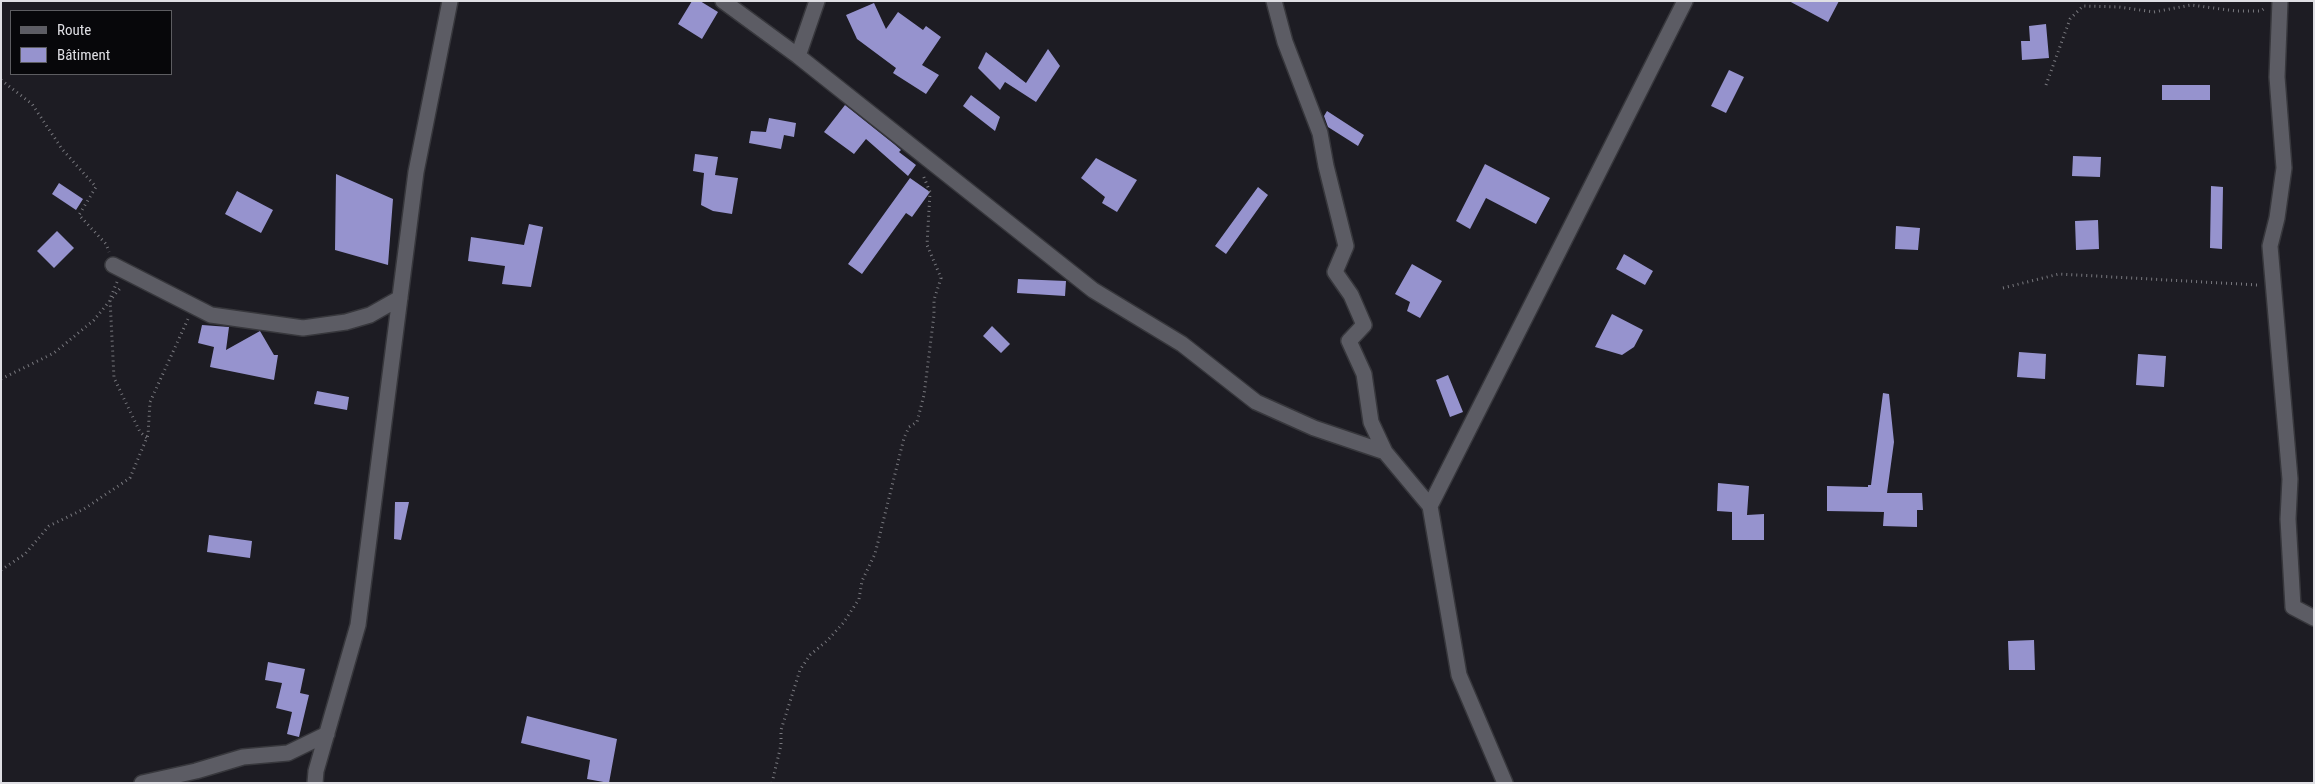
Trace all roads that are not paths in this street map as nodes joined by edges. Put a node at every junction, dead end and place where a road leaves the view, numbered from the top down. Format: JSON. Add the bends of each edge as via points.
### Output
{"nodes":[{"id":1,"x":450,"y":1,"type":"edge"},
{"id":2,"x":723,"y":1,"type":"edge"},
{"id":3,"x":817,"y":1,"type":"edge"},
{"id":4,"x":1274,"y":1,"type":"edge"},
{"id":5,"x":1685,"y":1,"type":"edge"},
{"id":6,"x":2274,"y":4,"type":"edge"},
{"id":7,"x":798,"y":56,"type":"junction"},
{"id":8,"x":113,"y":264,"type":"road end"},
{"id":9,"x":400,"y":298,"type":"junction"},
{"id":10,"x":1385,"y":452,"type":"junction"},
{"id":11,"x":1430,"y":506,"type":"junction"},
{"id":12,"x":2314,"y":618,"type":"edge"},
{"id":13,"x":327,"y":734,"type":"junction"},
{"id":14,"x":142,"y":783,"type":"edge"},
{"id":15,"x":315,"y":783,"type":"edge"},
{"id":16,"x":1505,"y":783,"type":"edge"}],
"edges":[{"from":1,"to":9,"type":"street","via":[[416,172]]},
{"from":2,"to":7,"type":"street"},
{"from":3,"to":7,"type":"street"},
{"from":4,"to":10,"type":"street","via":[[1285,42],[1320,133],[1346,246],[1335,272],[1364,324],[1349,341],[1364,374],[1371,422]]},
{"from":5,"to":11,"type":"street"},
{"from":6,"to":12,"type":"street","via":[[2284,168],[2270,246],[2290,479],[2288,519],[2293,607]]},
{"from":7,"to":10,"type":"street","via":[[1094,290],[1182,344],[1256,402],[1314,428]]},
{"from":8,"to":9,"type":"street","via":[[211,316],[304,328],[370,315]]},
{"from":9,"to":13,"type":"street","via":[[358,625]]},
{"from":10,"to":11,"type":"street"},
{"from":11,"to":16,"type":"street","via":[[1459,674]]},
{"from":13,"to":14,"type":"street","via":[[288,753],[243,757]]},
{"from":13,"to":15,"type":"street"}]}
